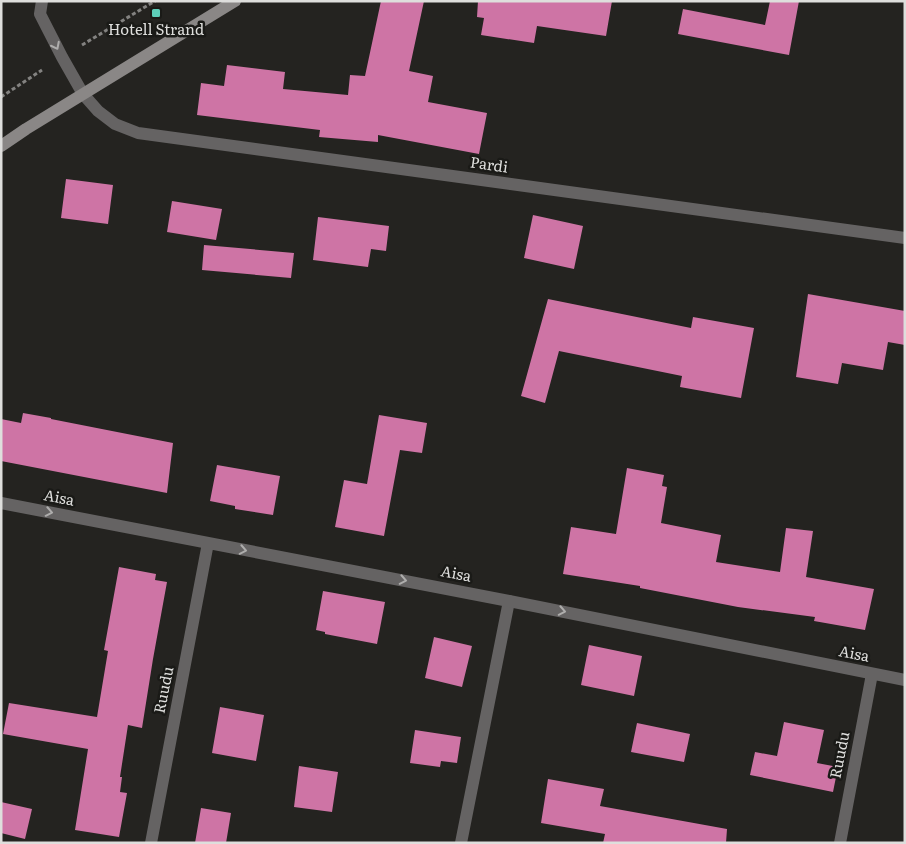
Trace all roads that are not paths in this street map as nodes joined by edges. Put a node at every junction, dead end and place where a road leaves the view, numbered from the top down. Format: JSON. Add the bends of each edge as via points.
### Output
{"nodes":[{"id":1,"x":42,"y":1,"type":"edge"},
{"id":2,"x":235,"y":1,"type":"edge"},
{"id":3,"x":83,"y":94,"type":"junction"},
{"id":4,"x":1,"y":146,"type":"edge"},
{"id":5,"x":905,"y":238,"type":"edge"},
{"id":6,"x":1,"y":503,"type":"edge"},
{"id":7,"x":208,"y":543,"type":"junction"},
{"id":8,"x":509,"y":600,"type":"junction"},
{"id":9,"x":872,"y":674,"type":"junction"},
{"id":10,"x":905,"y":680,"type":"edge"},
{"id":11,"x":151,"y":843,"type":"edge"},
{"id":12,"x":461,"y":843,"type":"edge"},
{"id":13,"x":840,"y":843,"type":"edge"}],
"edges":[{"from":1,"to":3,"type":"street","name":"Pardi","one_way":true,"via":[[40,14]]},
{"from":2,"to":3,"type":"street"},
{"from":3,"to":4,"type":"street"},
{"from":3,"to":5,"type":"street","name":"Pardi","via":[[115,124],[138,133]]},
{"from":6,"to":7,"type":"street","name":"Aisa","one_way":true},
{"from":7,"to":8,"type":"street","name":"Aisa","one_way":true},
{"from":7,"to":11,"type":"street","name":"Ruudu"},
{"from":8,"to":9,"type":"street","name":"Aisa","one_way":true},
{"from":8,"to":12,"type":"street"},
{"from":9,"to":10,"type":"street","name":"Aisa"},
{"from":9,"to":13,"type":"street","name":"Ruudu"}]}
